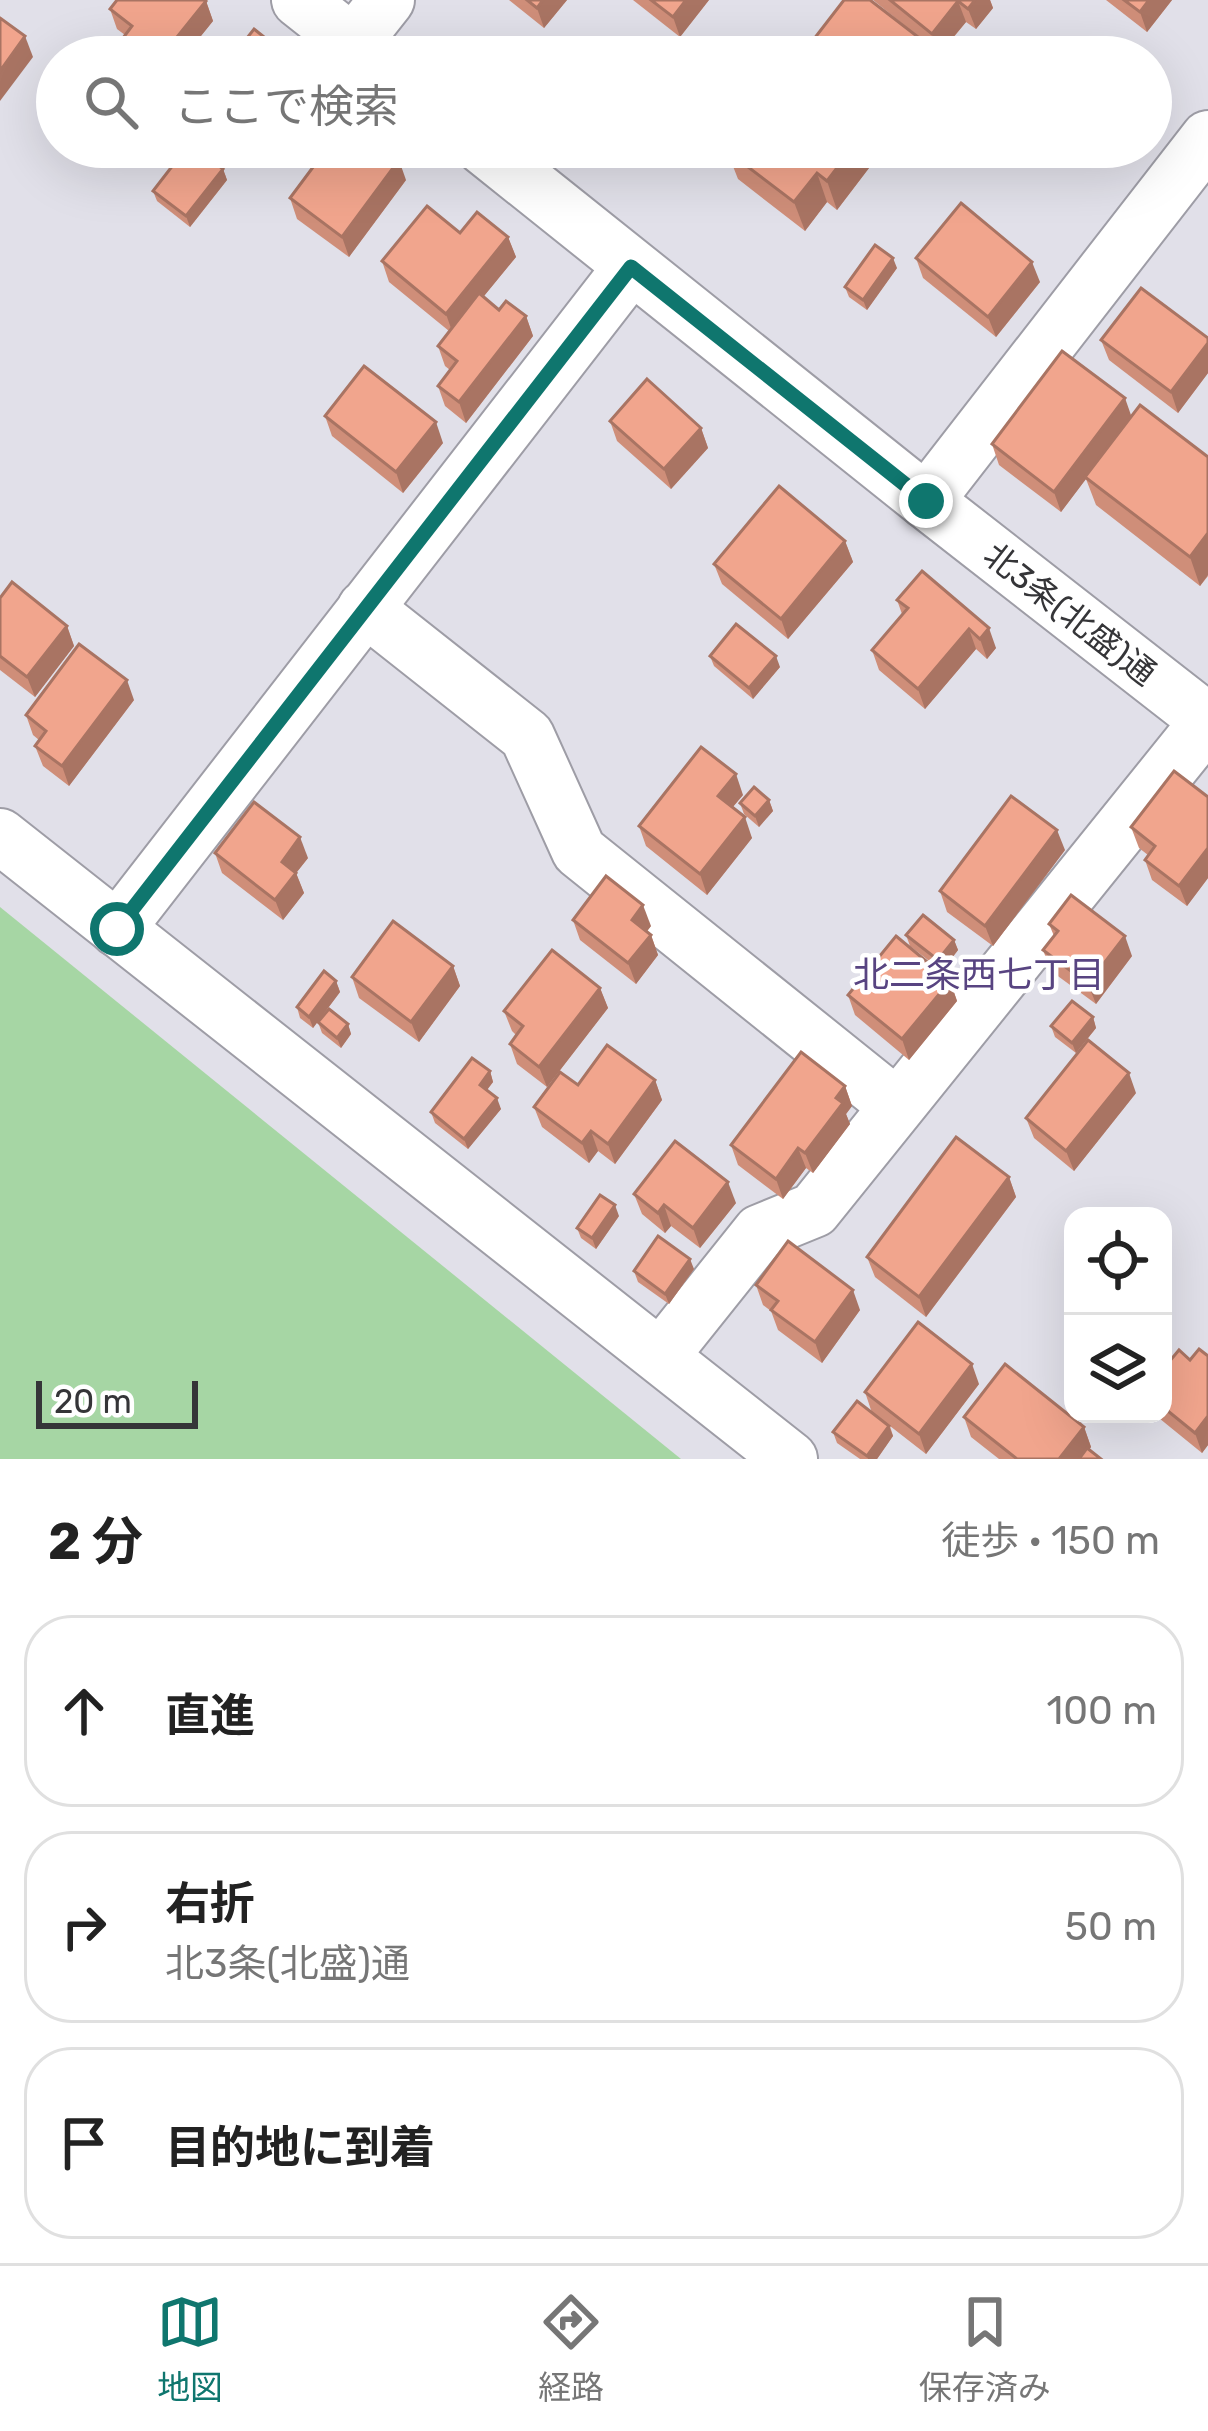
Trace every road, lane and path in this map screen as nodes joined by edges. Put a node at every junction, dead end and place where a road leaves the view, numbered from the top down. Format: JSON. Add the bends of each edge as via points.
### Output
{"nodes":[{"id":1,"x":299,"y":0,"type":"edge"},
{"id":2,"x":386,"y":0,"type":"edge"},
{"id":3,"x":344,"y":36,"type":"edge"},
{"id":4,"x":369,"y":36,"type":"edge"},
{"id":5,"x":1208,"y":138,"type":"edge"},
{"id":6,"x":509,"y":168,"type":"edge"},
{"id":7,"x":631,"y":267,"type":"junction"},
{"id":8,"x":926,"y":501,"type":"junction"},
{"id":9,"x":365,"y":608,"type":"junction"},
{"id":10,"x":1208,"y":721,"type":"edge"},
{"id":11,"x":0,"y":836,"type":"edge"},
{"id":12,"x":117,"y":929,"type":"junction"},
{"id":13,"x":897,"y":1106,"type":"junction"},
{"id":14,"x":661,"y":1356,"type":"junction"},
{"id":15,"x":790,"y":1459,"type":"edge"}],
"edges":[{"from":1,"to":3,"type":"street"},
{"from":2,"to":4,"type":"street"},
{"from":5,"to":8,"type":"street"},
{"from":6,"to":7,"type":"street","name":"北3条(北盛)通"},
{"from":7,"to":8,"type":"street","name":"北3条(北盛)通"},
{"from":7,"to":9,"type":"street"},
{"from":8,"to":10,"type":"street","name":"北3条(北盛)通"},
{"from":9,"to":12,"type":"street"},
{"from":9,"to":13,"type":"street","via":[[527,736],[579,851]]},
{"from":10,"to":13,"type":"street"},
{"from":11,"to":12,"type":"street"},
{"from":12,"to":14,"type":"street"},
{"from":13,"to":14,"type":"street","via":[[814,1210],[760,1232]]},
{"from":14,"to":15,"type":"street"}]}
